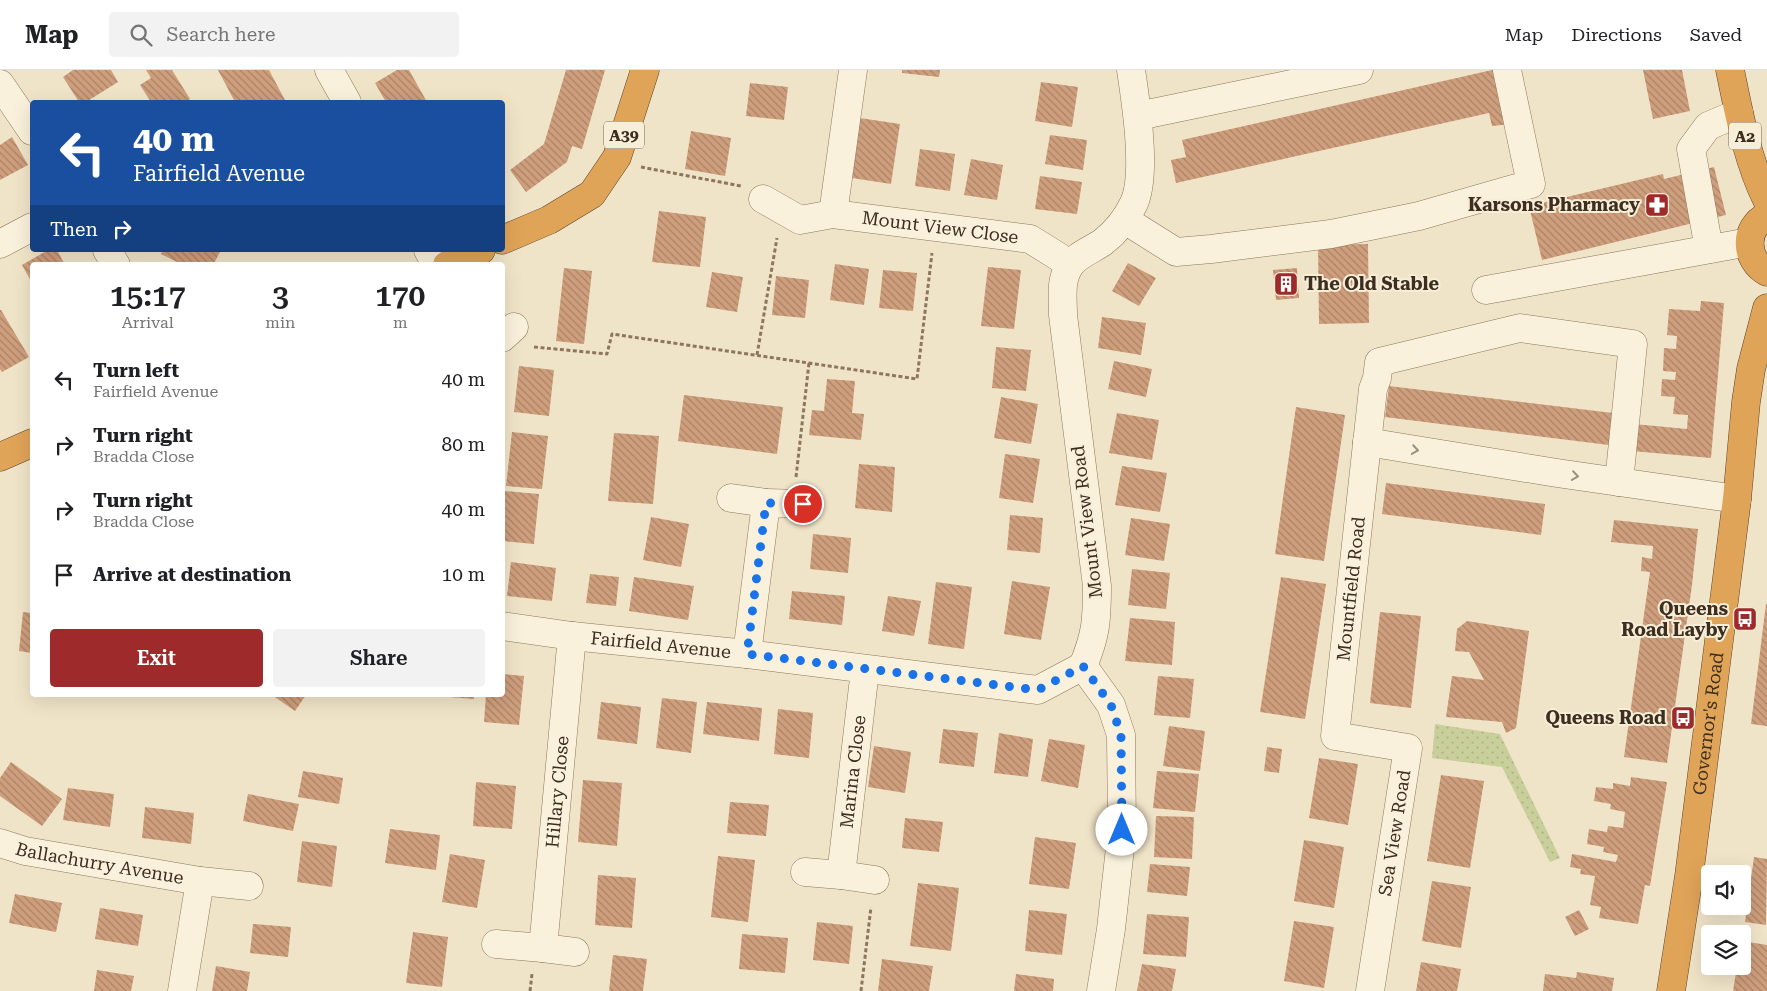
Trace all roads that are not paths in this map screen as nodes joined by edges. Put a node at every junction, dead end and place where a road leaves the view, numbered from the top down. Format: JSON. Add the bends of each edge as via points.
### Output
{"nodes":[{"id":1,"x":329,"y":70,"type":"edge"},
{"id":2,"x":645,"y":70,"type":"edge"},
{"id":3,"x":853,"y":70,"type":"edge"},
{"id":4,"x":1131,"y":70,"type":"edge"},
{"id":5,"x":1359,"y":70,"type":"edge"},
{"id":6,"x":1506,"y":70,"type":"edge"},
{"id":7,"x":1730,"y":70,"type":"edge"},
{"id":8,"x":0,"y":84,"type":"edge"},
{"id":9,"x":346,"y":100,"type":"edge"},
{"id":10,"x":1739,"y":113,"type":"junction"},
{"id":11,"x":1138,"y":116,"type":"junction"},
{"id":12,"x":30,"y":129,"type":"edge"},
{"id":13,"x":1760,"y":168,"type":"edge"},
{"id":14,"x":1767,"y":200,"type":"edge"},
{"id":15,"x":772,"y":204,"type":"road end"},
{"id":16,"x":833,"y":214,"type":"junction"},
{"id":17,"x":1767,"y":216,"type":"edge"},
{"id":18,"x":1125,"y":220,"type":"junction"},
{"id":19,"x":30,"y":228,"type":"edge"},
{"id":20,"x":505,"y":239,"type":"edge"},
{"id":21,"x":1749,"y":242,"type":"junction"},
{"id":22,"x":0,"y":244,"type":"edge"},
{"id":23,"x":1709,"y":249,"type":"junction"},
{"id":24,"x":476,"y":252,"type":"edge"},
{"id":25,"x":454,"y":262,"type":"edge"},
{"id":26,"x":1069,"y":266,"type":"junction"},
{"id":27,"x":1767,"y":272,"type":"edge"},
{"id":28,"x":1486,"y":290,"type":"dead end"},
{"id":29,"x":1767,"y":308,"type":"edge"},
{"id":30,"x":1367,"y":442,"type":"junction"},
{"id":31,"x":30,"y":444,"type":"edge"},
{"id":32,"x":0,"y":457,"type":"edge"},
{"id":33,"x":1619,"y":482,"type":"junction"},
{"id":34,"x":731,"y":498,"type":"dead end"},
{"id":35,"x":1737,"y":499,"type":"junction"},
{"id":36,"x":766,"y":503,"type":"junction"},
{"id":37,"x":798,"y":504,"type":"road end"},
{"id":38,"x":505,"y":626,"type":"edge"},
{"id":39,"x":572,"y":636,"type":"junction"},
{"id":40,"x":747,"y":654,"type":"junction"},
{"id":41,"x":1083,"y":666,"type":"junction"},
{"id":42,"x":865,"y":670,"type":"junction"},
{"id":43,"x":1335,"y":736,"type":"joint"},
{"id":44,"x":0,"y":843,"type":"edge"},
{"id":45,"x":805,"y":872,"type":"dead end"},
{"id":46,"x":841,"y":875,"type":"junction"},
{"id":47,"x":875,"y":880,"type":"road end"},
{"id":48,"x":200,"y":882,"type":"junction"},
{"id":49,"x":250,"y":886,"type":"dead end"},
{"id":50,"x":496,"y":944,"type":"dead end"},
{"id":51,"x":543,"y":948,"type":"junction"},
{"id":52,"x":575,"y":952,"type":"dead end"},
{"id":53,"x":182,"y":991,"type":"edge"},
{"id":54,"x":1101,"y":991,"type":"edge"},
{"id":55,"x":1370,"y":991,"type":"edge"},
{"id":56,"x":1671,"y":991,"type":"edge"}],
"edges":[{"from":1,"to":9,"type":"street"},
{"from":2,"to":20,"type":"highway","number":"A39","via":[[617,157],[592,194],[549,220]]},
{"from":3,"to":16,"type":"street"},
{"from":4,"to":11,"type":"street"},
{"from":5,"to":11,"type":"street"},
{"from":6,"to":18,"type":"street","via":[[1531,184],[1419,216],[1331,234],[1212,249],[1176,252]]},
{"from":7,"to":10,"type":"highway","number":"A2"},
{"from":8,"to":12,"type":"street"},
{"from":10,"to":13,"type":"highway","number":"A2"},
{"from":10,"to":23,"type":"street","via":[[1708,126],[1691,149]]},
{"from":11,"to":18,"type":"street","via":[[1139,181],[1135,202]]},
{"from":13,"to":14,"type":"highway","number":"A2","via":[[1758,182]]},
{"from":15,"to":16,"type":"street","name":"Mount View Close","via":[[800,220]]},
{"from":16,"to":26,"type":"street","name":"Mount View Close","via":[[1030,239]]},
{"from":17,"to":21,"type":"highway","via":[[1751,232]]},
{"from":18,"to":26,"type":"street","via":[[1104,242]]},
{"from":19,"to":22,"type":"street"},
{"from":21,"to":23,"type":"street"},
{"from":21,"to":27,"type":"highway","via":[[1754,261]]},
{"from":23,"to":28,"type":"street"},
{"from":24,"to":25,"type":"highway"},
{"from":26,"to":41,"type":"street","name":"Mount View Road","via":[[1062,286],[1063,315],[1097,586],[1093,642]]},
{"from":29,"to":35,"type":"highway","name":"Governor's Road","via":[[1751,369]]},
{"from":30,"to":33,"type":"street","one_way":true},
{"from":30,"to":33,"type":"street","name":"Mountfield Road","via":[[1379,362],[1520,328],[1633,344]]},
{"from":30,"to":43,"type":"street","name":"Mountfield Road"},
{"from":31,"to":32,"type":"highway"},
{"from":33,"to":35,"type":"street"},
{"from":34,"to":36,"type":"street"},
{"from":35,"to":56,"type":"highway","name":"Governor's Road","via":[[1689,876]]},
{"from":36,"to":37,"type":"street"},
{"from":36,"to":40,"type":"street"},
{"from":38,"to":39,"type":"street","name":"Fairfield Avenue"},
{"from":39,"to":40,"type":"street","name":"Fairfield Avenue"},
{"from":39,"to":51,"type":"street","name":"Hillary Close"},
{"from":40,"to":42,"type":"street","name":"Fairfield Avenue"},
{"from":41,"to":42,"type":"street","name":"Fairfield Avenue","via":[[1038,690]]},
{"from":41,"to":54,"type":"street","via":[[1111,705],[1121,735],[1122,830]]},
{"from":42,"to":46,"type":"street","name":"Marina Close"},
{"from":43,"to":55,"type":"street","name":"Sea View Road","via":[[1408,748]]},
{"from":44,"to":48,"type":"street","name":"Ballachurry Avenue","via":[[25,851]]},
{"from":45,"to":46,"type":"street"},
{"from":46,"to":47,"type":"street"},
{"from":48,"to":49,"type":"street","name":"Ballachurry Avenue"},
{"from":48,"to":53,"type":"street","name":"Ballachurry Avenue"},
{"from":50,"to":51,"type":"street"},
{"from":51,"to":52,"type":"street"}]}
